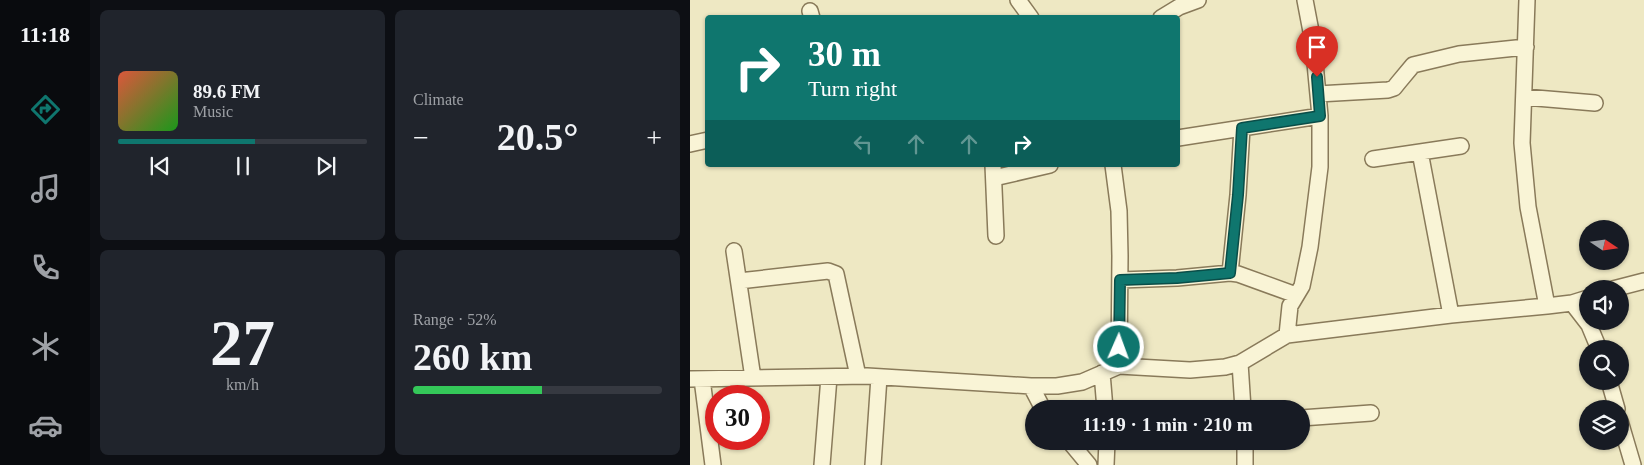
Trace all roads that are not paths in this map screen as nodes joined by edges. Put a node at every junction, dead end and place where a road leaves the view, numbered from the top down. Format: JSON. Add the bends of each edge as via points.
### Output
{"nodes":[{"id":1,"x":1018,"y":0,"type":"edge"},
{"id":2,"x":1198,"y":0,"type":"edge"},
{"id":3,"x":1306,"y":0,"type":"edge"},
{"id":4,"x":1527,"y":0,"type":"edge"},
{"id":5,"x":1029,"y":15,"type":"edge"},
{"id":6,"x":1166,"y":15,"type":"edge"},
{"id":7,"x":1526,"y":47,"type":"junction"},
{"id":8,"x":1318,"y":94,"type":"junction"},
{"id":9,"x":1524,"y":97,"type":"junction"},
{"id":10,"x":1595,"y":103,"type":"dead end"},
{"id":11,"x":1320,"y":116,"type":"junction"},
{"id":12,"x":1242,"y":128,"type":"junction"},
{"id":13,"x":1180,"y":138,"type":"edge"},
{"id":14,"x":705,"y":141,"type":"edge"},
{"id":15,"x":690,"y":144,"type":"edge"},
{"id":16,"x":1461,"y":146,"type":"dead end"},
{"id":17,"x":1420,"y":152,"type":"junction"},
{"id":18,"x":1373,"y":159,"type":"dead end"},
{"id":19,"x":1031,"y":167,"type":"edge"},
{"id":20,"x":1113,"y":167,"type":"edge"},
{"id":21,"x":993,"y":171,"type":"edge"},
{"id":22,"x":996,"y":236,"type":"dead end"},
{"id":23,"x":734,"y":251,"type":"dead end"},
{"id":24,"x":1230,"y":273,"type":"junction"},
{"id":25,"x":1120,"y":280,"type":"junction"},
{"id":26,"x":739,"y":281,"type":"junction"},
{"id":27,"x":1644,"y":281,"type":"edge"},
{"id":28,"x":1629,"y":285,"type":"edge"},
{"id":29,"x":1296,"y":296,"type":"junction"},
{"id":30,"x":1579,"y":301,"type":"edge"},
{"id":31,"x":1572,"y":303,"type":"junction"},
{"id":32,"x":1548,"y":306,"type":"junction"},
{"id":33,"x":1451,"y":315,"type":"junction"},
{"id":34,"x":1287,"y":335,"type":"junction"},
{"id":35,"x":1595,"y":340,"type":"edge"},
{"id":36,"x":1240,"y":363,"type":"junction"},
{"id":37,"x":1119,"y":366,"type":"junction"},
{"id":38,"x":1102,"y":373,"type":"junction"},
{"id":39,"x":828,"y":376,"type":"junction"},
{"id":40,"x":858,"y":376,"type":"junction"},
{"id":41,"x":879,"y":376,"type":"junction"},
{"id":42,"x":753,"y":378,"type":"junction"},
{"id":43,"x":696,"y":379,"type":"edge"},
{"id":44,"x":1030,"y":386,"type":"junction"},
{"id":45,"x":1038,"y":400,"type":"edge"},
{"id":46,"x":1104,"y":400,"type":"edge"},
{"id":47,"x":1242,"y":400,"type":"edge"},
{"id":48,"x":1371,"y":413,"type":"dead end"},
{"id":49,"x":1310,"y":417,"type":"edge"},
{"id":50,"x":1076,"y":450,"type":"edge"},
{"id":51,"x":1107,"y":450,"type":"edge"},
{"id":52,"x":1245,"y":450,"type":"edge"},
{"id":53,"x":1629,"y":450,"type":"edge"},
{"id":54,"x":713,"y":465,"type":"edge"},
{"id":55,"x":822,"y":465,"type":"edge"},
{"id":56,"x":873,"y":465,"type":"edge"},
{"id":57,"x":1089,"y":465,"type":"edge"},
{"id":58,"x":1106,"y":465,"type":"edge"},
{"id":59,"x":1245,"y":465,"type":"edge"},
{"id":60,"x":1633,"y":465,"type":"edge"}],
"edges":[{"from":1,"to":5,"type":"street"},
{"from":2,"to":6,"type":"street"},
{"from":3,"to":8,"type":"street"},
{"from":4,"to":7,"type":"street"},
{"from":7,"to":8,"type":"street","via":[[1459,54],[1413,65],[1394,88],[1388,90]]},
{"from":7,"to":9,"type":"street"},
{"from":8,"to":11,"type":"street"},
{"from":9,"to":10,"type":"street"},
{"from":9,"to":32,"type":"street","via":[[1522,143],[1527,195]]},
{"from":11,"to":12,"type":"street"},
{"from":11,"to":29,"type":"street","via":[[1320,167],[1314,214],[1302,286]]},
{"from":12,"to":13,"type":"street"},
{"from":12,"to":24,"type":"street"},
{"from":14,"to":15,"type":"street"},
{"from":16,"to":17,"type":"street"},
{"from":17,"to":18,"type":"street"},
{"from":17,"to":33,"type":"street"},
{"from":19,"to":21,"type":"street"},
{"from":20,"to":25,"type":"street"},
{"from":21,"to":22,"type":"street"},
{"from":23,"to":26,"type":"street"},
{"from":24,"to":25,"type":"street"},
{"from":24,"to":29,"type":"street"},
{"from":25,"to":37,"type":"street"},
{"from":26,"to":40,"type":"street","via":[[828,271],[836,274]]},
{"from":26,"to":42,"type":"street"},
{"from":27,"to":28,"type":"street"},
{"from":29,"to":34,"type":"street","via":[[1290,306]]},
{"from":30,"to":31,"type":"street"},
{"from":31,"to":32,"type":"street"},
{"from":31,"to":35,"type":"street","via":[[1589,325]]},
{"from":32,"to":33,"type":"street"},
{"from":33,"to":34,"type":"street"},
{"from":34,"to":36,"type":"street"},
{"from":36,"to":37,"type":"street","via":[[1210,369]]},
{"from":36,"to":47,"type":"street"},
{"from":37,"to":38,"type":"street"},
{"from":38,"to":44,"type":"street","via":[[1082,382]]},
{"from":38,"to":46,"type":"street"},
{"from":39,"to":40,"type":"street"},
{"from":39,"to":42,"type":"street"},
{"from":39,"to":55,"type":"street"},
{"from":40,"to":41,"type":"street"},
{"from":41,"to":44,"type":"street"},
{"from":41,"to":56,"type":"street"},
{"from":42,"to":43,"type":"street"},
{"from":43,"to":54,"type":"street"},
{"from":44,"to":45,"type":"street"},
{"from":48,"to":49,"type":"street"},
{"from":50,"to":57,"type":"street"},
{"from":51,"to":58,"type":"street"},
{"from":52,"to":59,"type":"street"},
{"from":53,"to":60,"type":"street"}]}
